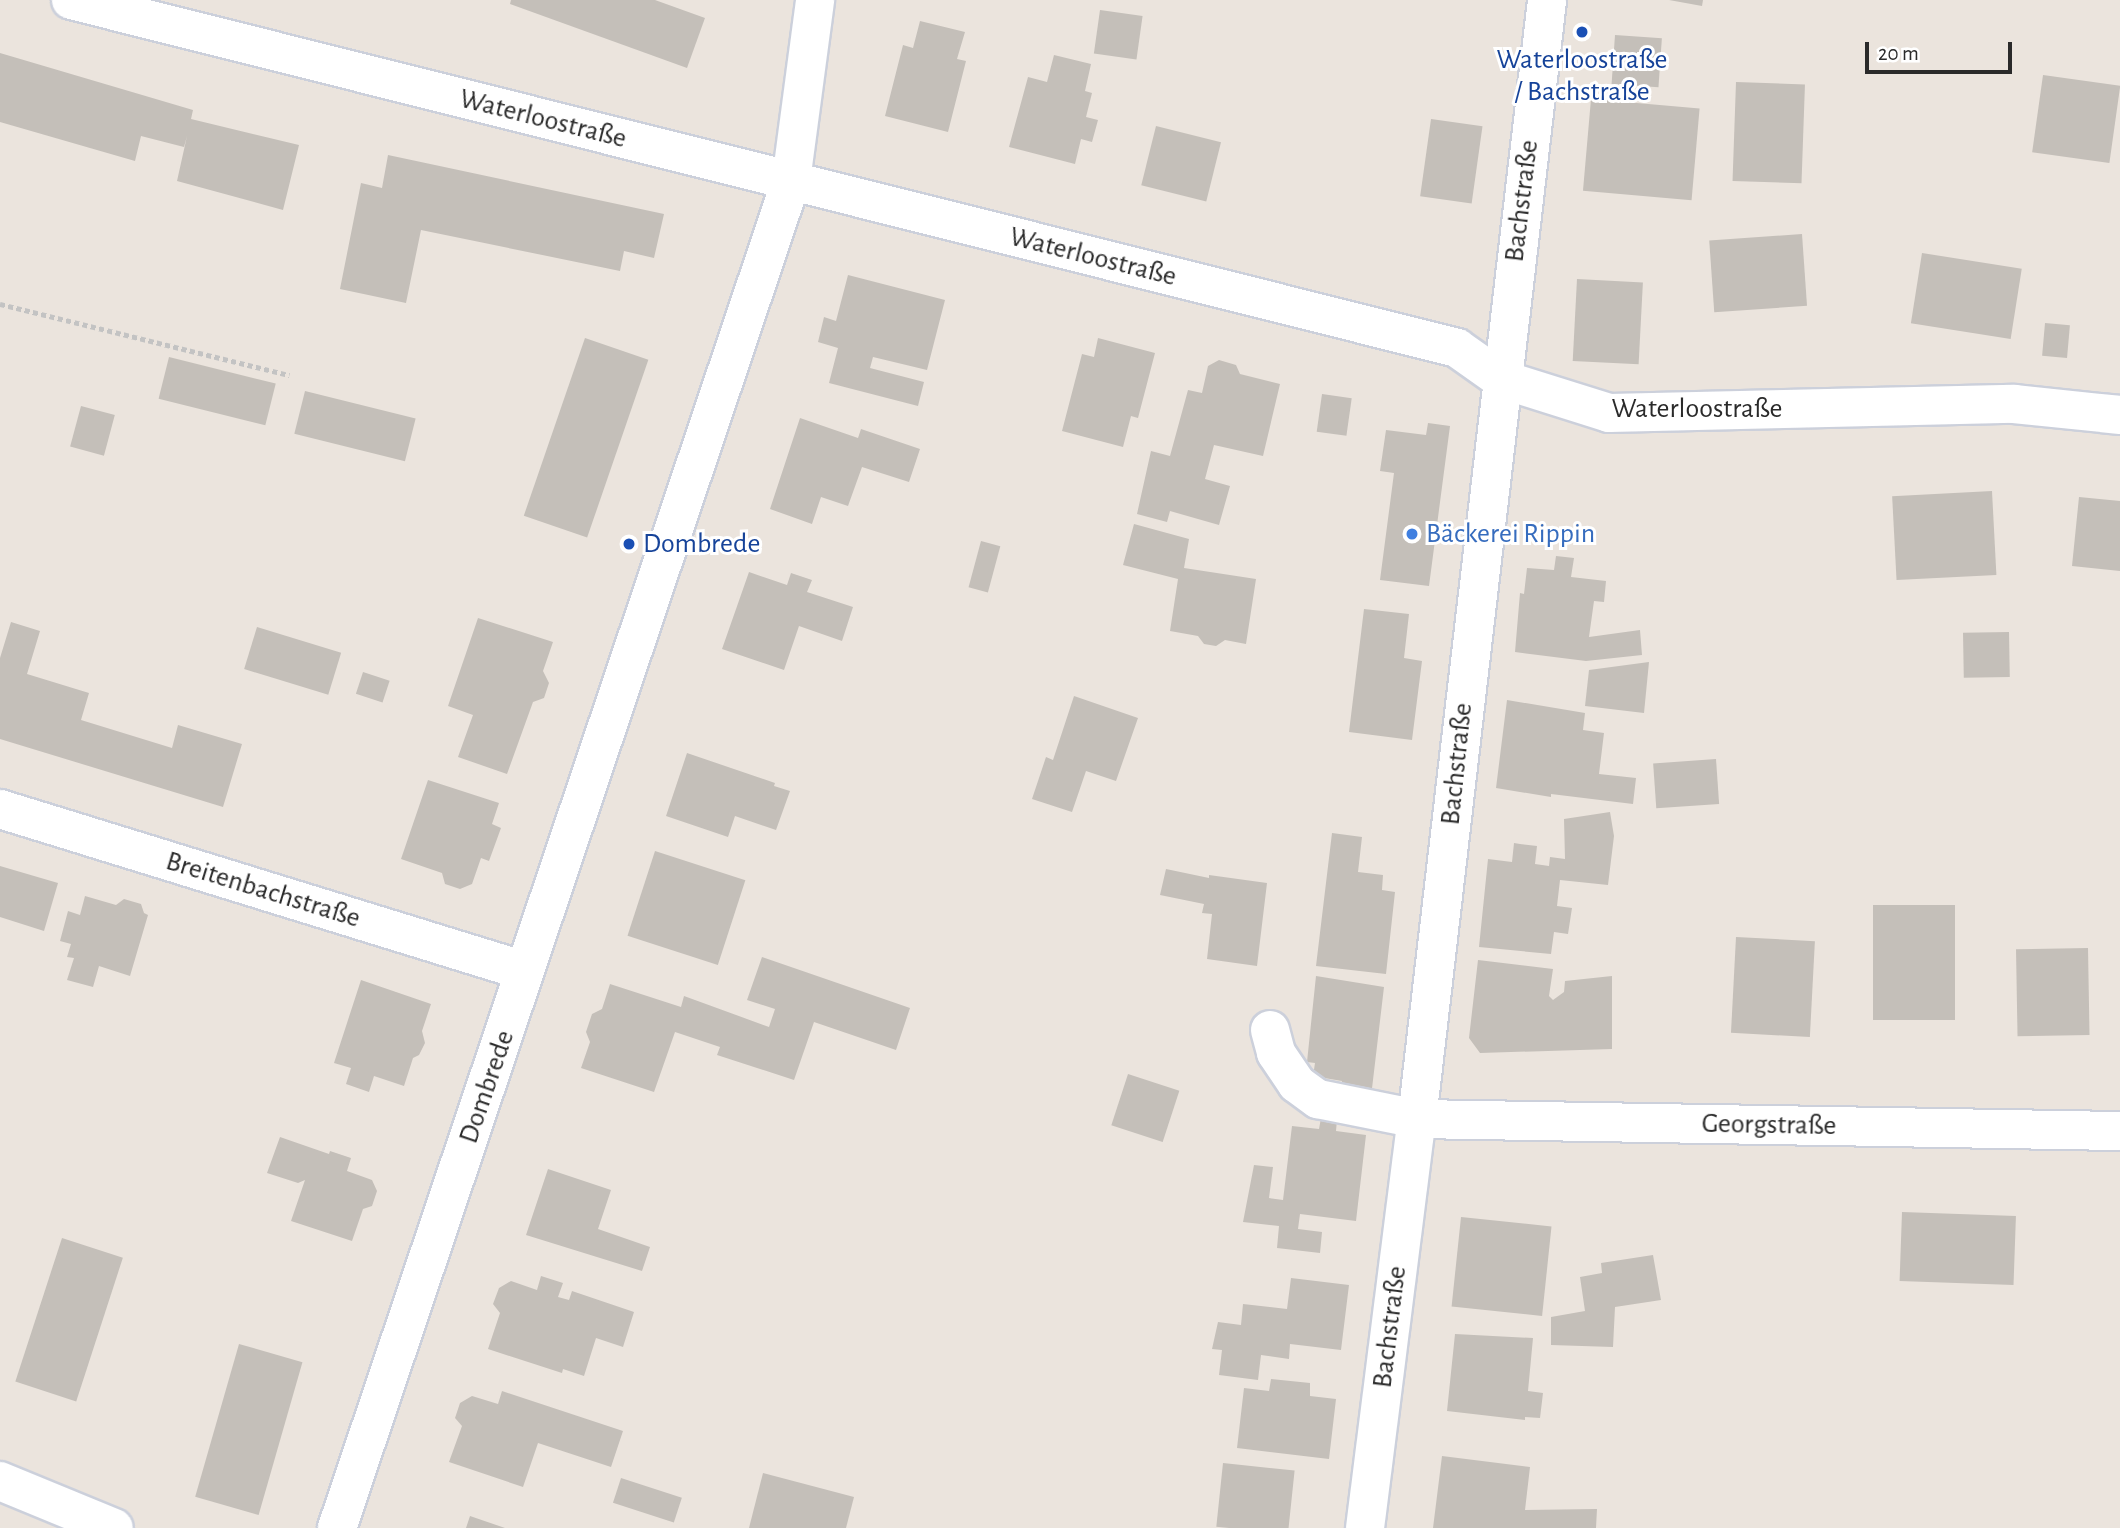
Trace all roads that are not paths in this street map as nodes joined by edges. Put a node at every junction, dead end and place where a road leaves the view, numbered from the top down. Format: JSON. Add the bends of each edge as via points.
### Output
{"nodes":[{"id":1,"x":71,"y":0,"type":"edge"},
{"id":2,"x":814,"y":0,"type":"edge"},
{"id":3,"x":1547,"y":0,"type":"edge"},
{"id":4,"x":791,"y":181,"type":"junction"},
{"id":5,"x":1501,"y":379,"type":"junction"},
{"id":6,"x":2120,"y":415,"type":"edge"},
{"id":7,"x":0,"y":809,"type":"edge"},
{"id":8,"x":526,"y":971,"type":"junction"},
{"id":9,"x":1270,"y":1030,"type":"dead end"},
{"id":10,"x":1417,"y":1119,"type":"junction"},
{"id":11,"x":2120,"y":1130,"type":"edge"},
{"id":12,"x":0,"y":1482,"type":"edge"},
{"id":13,"x":114,"y":1528,"type":"edge"},
{"id":14,"x":337,"y":1528,"type":"edge"},
{"id":15,"x":1365,"y":1528,"type":"edge"}],
"edges":[{"from":1,"to":4,"type":"street","name":"Waterloostraße"},
{"from":2,"to":4,"type":"street","name":"Dombrede"},
{"from":3,"to":5,"type":"street","name":"Bachstraße"},
{"from":4,"to":5,"type":"street","name":"Waterloostraße","via":[[1457,348]]},
{"from":4,"to":8,"type":"street","name":"Dombrede"},
{"from":5,"to":6,"type":"street","name":"Waterloostraße","via":[[1609,413],[2014,404]]},
{"from":5,"to":10,"type":"street","name":"Bachstraße"},
{"from":7,"to":8,"type":"street","name":"Breitenbachstraße"},
{"from":8,"to":14,"type":"street","name":"Dombrede"},
{"from":9,"to":10,"type":"street","name":"Georgstraße","via":[[1276,1053],[1297,1084],[1318,1100]]},
{"from":10,"to":11,"type":"street","name":"Georgstraße"},
{"from":10,"to":15,"type":"street","name":"Bachstraße"},
{"from":12,"to":13,"type":"street"}]}
